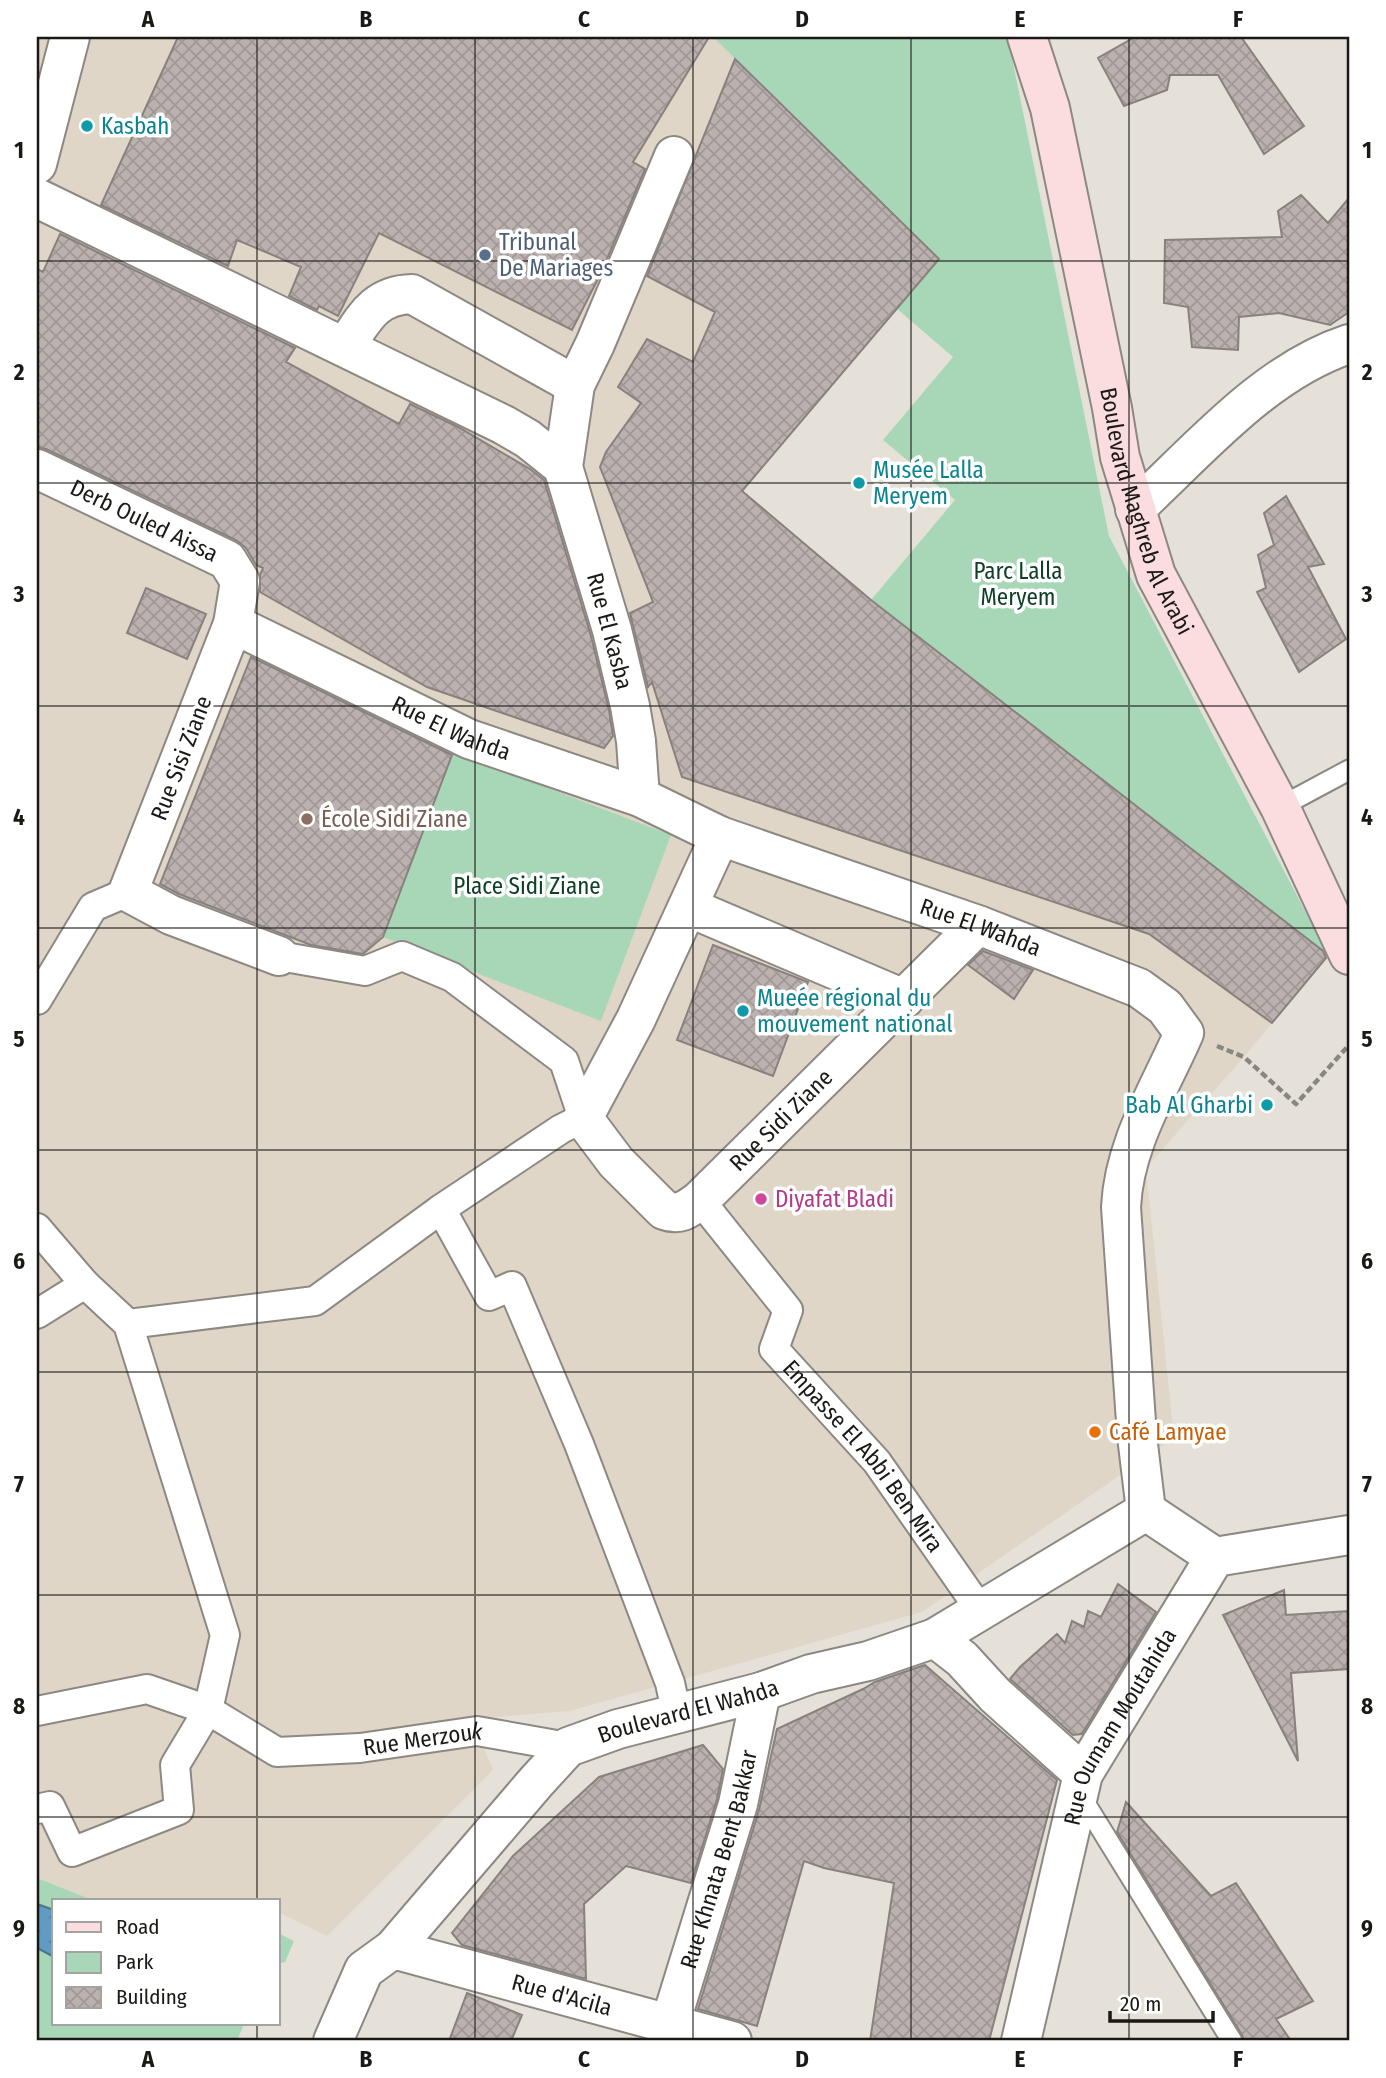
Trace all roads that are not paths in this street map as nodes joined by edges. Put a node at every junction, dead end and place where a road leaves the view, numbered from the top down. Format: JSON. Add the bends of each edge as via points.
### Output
{"nodes":[{"id":1,"x":70,"y":37,"type":"edge"},
{"id":2,"x":1027,"y":37,"type":"edge"},
{"id":3,"x":674,"y":156,"type":"dead end"},
{"id":4,"x":37,"y":164,"type":"edge"},
{"id":5,"x":37,"y":198,"type":"edge"},
{"id":6,"x":1349,"y":344,"type":"edge"},
{"id":7,"x":345,"y":347,"type":"junction"},
{"id":8,"x":575,"y":385,"type":"junction"},
{"id":9,"x":563,"y":467,"type":"junction"},
{"id":10,"x":37,"y":469,"type":"edge"},
{"id":11,"x":1135,"y":509,"type":"junction"},
{"id":12,"x":233,"y":624,"type":"junction"},
{"id":13,"x":1349,"y":770,"type":"edge"},
{"id":14,"x":640,"y":797,"type":"junction"},
{"id":15,"x":1280,"y":807,"type":"junction"},
{"id":16,"x":720,"y":836,"type":"junction"},
{"id":17,"x":128,"y":892,"type":"junction"},
{"id":18,"x":688,"y":907,"type":"junction"},
{"id":19,"x":978,"y":925,"type":"junction"},
{"id":20,"x":279,"y":956,"type":"joint"},
{"id":21,"x":1349,"y":956,"type":"edge"},
{"id":22,"x":904,"y":999,"type":"junction"},
{"id":23,"x":37,"y":1000,"type":"edge"},
{"id":24,"x":583,"y":1118,"type":"junction"},
{"id":25,"x":700,"y":1200,"type":"junction"},
{"id":26,"x":441,"y":1209,"type":"junction"},
{"id":27,"x":37,"y":1228,"type":"edge"},
{"id":28,"x":85,"y":1284,"type":"junction"},
{"id":29,"x":37,"y":1314,"type":"edge"},
{"id":30,"x":128,"y":1324,"type":"junction"},
{"id":31,"x":1146,"y":1511,"type":"junction"},
{"id":32,"x":1349,"y":1535,"type":"edge"},
{"id":33,"x":1215,"y":1557,"type":"junction"},
{"id":34,"x":981,"y":1611,"type":"junction"},
{"id":35,"x":935,"y":1638,"type":"junction"},
{"id":36,"x":761,"y":1692,"type":"junction"},
{"id":37,"x":208,"y":1710,"type":"junction"},
{"id":38,"x":37,"y":1712,"type":"edge"},
{"id":39,"x":677,"y":1715,"type":"junction"},
{"id":40,"x":568,"y":1747,"type":"junction"},
{"id":41,"x":1081,"y":1784,"type":"junction"},
{"id":42,"x":37,"y":1809,"type":"edge"},
{"id":43,"x":393,"y":1949,"type":"junction"},
{"id":44,"x":667,"y":2033,"type":"edge"},
{"id":45,"x":333,"y":2041,"type":"edge"},
{"id":46,"x":732,"y":2041,"type":"edge"},
{"id":47,"x":1021,"y":2041,"type":"edge"},
{"id":48,"x":1233,"y":2041,"type":"edge"}],
"edges":[{"from":1,"to":4,"type":"street"},
{"from":2,"to":11,"type":"main road","name":"Boulevard Maghreb Al Arabi","via":[[1050,108],[1120,457]]},
{"from":3,"to":8,"type":"street"},
{"from":5,"to":7,"type":"street"},
{"from":6,"to":11,"type":"street","via":[[1269,387]]},
{"from":7,"to":8,"type":"street","via":[[368,312],[384,299],[412,294]]},
{"from":7,"to":9,"type":"street","via":[[504,425]]},
{"from":8,"to":9,"type":"street"},
{"from":9,"to":14,"type":"street","name":"Rue El Kasba","via":[[624,681],[636,741]]},
{"from":10,"to":12,"type":"street","name":"Derb Ouled Aissa","via":[[227,560],[240,581]]},
{"from":11,"to":15,"type":"main road","name":"Boulevard Maghreb Al Arabi","via":[[1156,575]]},
{"from":12,"to":14,"type":"street","name":"Rue El Wahda","via":[[468,739]]},
{"from":12,"to":17,"type":"street","name":"Rue Sisi Ziane"},
{"from":13,"to":15,"type":"lane"},
{"from":14,"to":16,"type":"street","name":"Rue El Wahda"},
{"from":15,"to":21,"type":"main road","name":"Boulevard Maghreb Al Arabi"},
{"from":16,"to":18,"type":"street"},
{"from":16,"to":19,"type":"street","name":"Rue El Wahda"},
{"from":17,"to":20,"type":"street","via":[[171,915]]},
{"from":17,"to":23,"type":"street","via":[[93,907]]},
{"from":18,"to":22,"type":"street"},
{"from":18,"to":24,"type":"street"},
{"from":19,"to":22,"type":"street","name":"Rue Sidi Ziane"},
{"from":19,"to":31,"type":"street","name":"Rue El Wahda","via":[[1139,988],[1165,1007],[1184,1033],[1131,1146],[1122,1181],[1137,1436]]},
{"from":20,"to":24,"type":"street","via":[[365,971],[402,956],[452,977],[564,1061]]},
{"from":22,"to":25,"type":"street","name":"Rue Sidi Ziane"},
{"from":24,"to":25,"type":"street","name":"Rue Sidi Ziane","via":[[664,1210],[674,1214]]},
{"from":24,"to":26,"type":"street"},
{"from":25,"to":34,"type":"street","name":"Empasse El Abbi Ben Mira","via":[[788,1310],[774,1349],[877,1462]]},
{"from":26,"to":30,"type":"street","via":[[315,1301]]},
{"from":26,"to":39,"type":"street","via":[[489,1296],[512,1286],[588,1469],[670,1683]]},
{"from":27,"to":28,"type":"street"},
{"from":28,"to":29,"type":"street"},
{"from":28,"to":30,"type":"street"},
{"from":30,"to":37,"type":"street","via":[[225,1635]]},
{"from":31,"to":33,"type":"street"},
{"from":31,"to":34,"type":"street","name":"Boulevard El Wahda"},
{"from":32,"to":33,"type":"street"},
{"from":33,"to":41,"type":"street","name":"Rue Oumam Moutahida"},
{"from":34,"to":35,"type":"street","name":"Boulevard El Wahda"},
{"from":35,"to":36,"type":"street","name":"Boulevard El Wahda"},
{"from":35,"to":41,"type":"street","via":[[962,1659]]},
{"from":36,"to":39,"type":"street","name":"Boulevard El Wahda"},
{"from":36,"to":44,"type":"street","name":"Rue Khnata Bent Bakkar","via":[[738,1804]]},
{"from":37,"to":38,"type":"street","via":[[147,1689]]},
{"from":37,"to":40,"type":"street","name":"Rue Merzouk","via":[[277,1752],[359,1748],[477,1731]]},
{"from":37,"to":42,"type":"street","via":[[175,1765],[179,1810],[72,1852],[50,1806]]},
{"from":39,"to":40,"type":"street","name":"Boulevard El Wahda"},
{"from":40,"to":43,"type":"street","name":"Boulevard El Wahda"},
{"from":41,"to":47,"type":"street","name":"Rue Oumam Moutahida"},
{"from":41,"to":48,"type":"lane"},
{"from":43,"to":44,"type":"street","name":"Rue d'Acila"},
{"from":43,"to":45,"type":"street","name":"Boulevard El Wahda","via":[[364,1970]]},
{"from":44,"to":46,"type":"street","name":"Rue d'Acila"}]}
